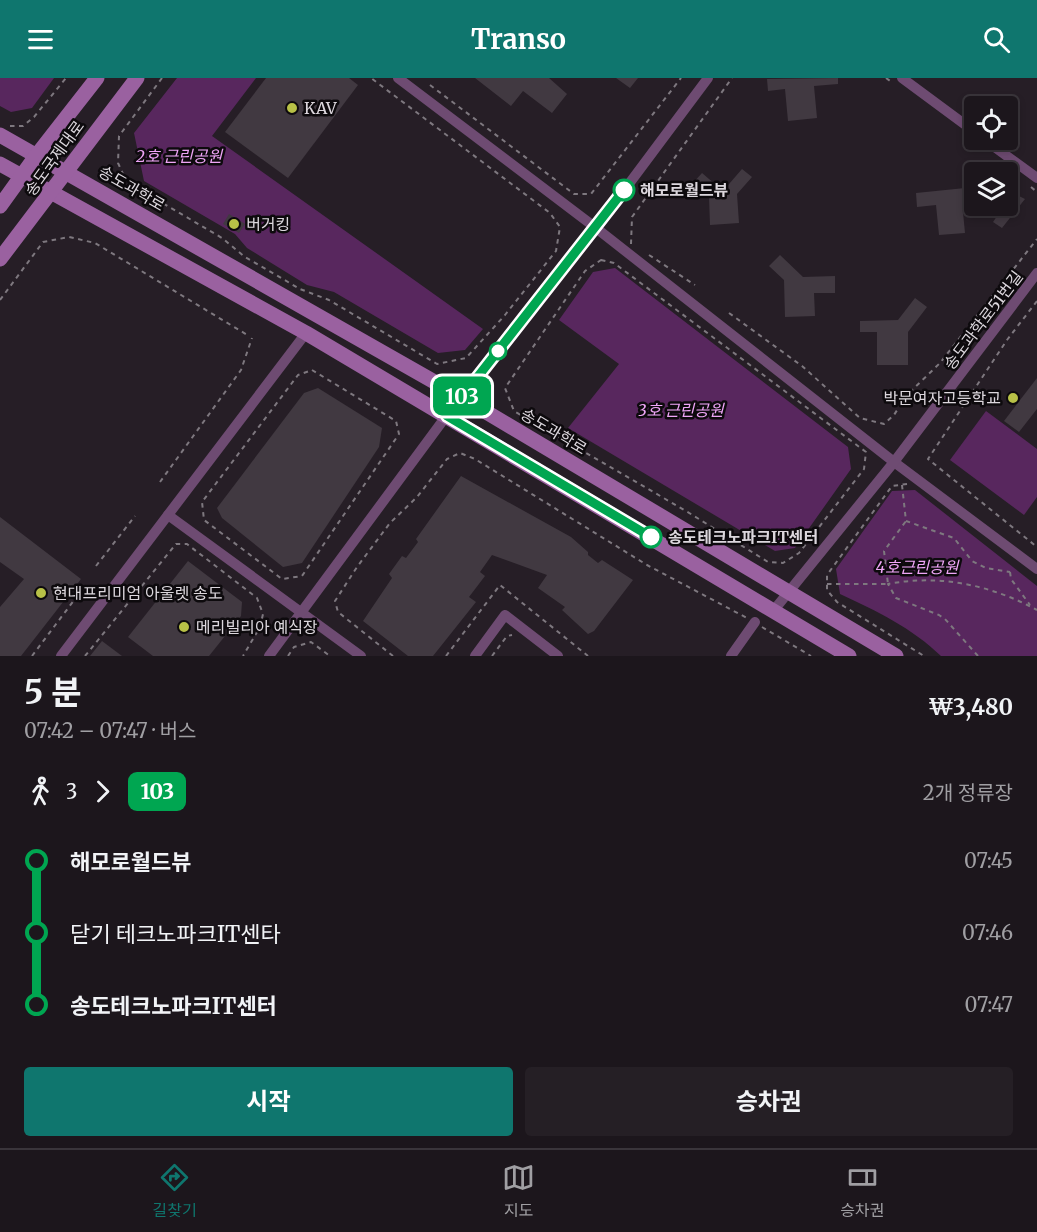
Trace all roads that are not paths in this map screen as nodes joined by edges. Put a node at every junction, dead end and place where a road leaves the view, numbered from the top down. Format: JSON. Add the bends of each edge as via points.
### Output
{"nodes":[{"id":1,"x":97,"y":78,"type":"edge"},
{"id":2,"x":137,"y":78,"type":"edge"},
{"id":3,"x":398,"y":78,"type":"edge"},
{"id":4,"x":708,"y":78,"type":"edge"},
{"id":5,"x":902,"y":78,"type":"edge"},
{"id":6,"x":964,"y":124,"type":"edge"},
{"id":7,"x":5,"y":131,"type":"edge"},
{"id":8,"x":999,"y":150,"type":"edge"},
{"id":9,"x":36,"y":156,"type":"junction"},
{"id":10,"x":0,"y":164,"type":"edge"},
{"id":11,"x":65,"y":170,"type":"junction"},
{"id":12,"x":22,"y":176,"type":"junction"},
{"id":13,"x":1037,"y":178,"type":"edge"},
{"id":14,"x":52,"y":192,"type":"junction"},
{"id":15,"x":0,"y":206,"type":"edge"},
{"id":16,"x":596,"y":228,"type":"junction"},
{"id":17,"x":0,"y":259,"type":"edge"},
{"id":18,"x":1037,"y":273,"type":"edge"},
{"id":19,"x":306,"y":333,"type":"junction"},
{"id":20,"x":461,"y":397,"type":"junction"},
{"id":21,"x":447,"y":416,"type":"junction"},
{"id":22,"x":894,"y":462,"type":"junction"},
{"id":23,"x":168,"y":515,"type":"junction"},
{"id":24,"x":1037,"y":569,"type":"edge"},
{"id":25,"x":788,"y":592,"type":"junction"},
{"id":26,"x":774,"y":610,"type":"junction"},
{"id":27,"x":302,"y":613,"type":"junction"},
{"id":28,"x":755,"y":622,"type":"road end"},
{"id":29,"x":61,"y":656,"type":"edge"},
{"id":30,"x":269,"y":656,"type":"edge"},
{"id":31,"x":361,"y":656,"type":"edge"},
{"id":32,"x":475,"y":656,"type":"edge"},
{"id":33,"x":558,"y":656,"type":"edge"},
{"id":34,"x":731,"y":656,"type":"edge"},
{"id":35,"x":849,"y":656,"type":"edge"},
{"id":36,"x":896,"y":656,"type":"edge"}],
"edges":[{"from":1,"to":9,"type":"main road","name":"송도국제대로"},
{"from":2,"to":11,"type":"main road","name":"송도국제대로"},
{"from":3,"to":16,"type":"street"},
{"from":4,"to":16,"type":"street"},
{"from":5,"to":6,"type":"street"},
{"from":7,"to":9,"type":"main road","name":"송도과학로"},
{"from":8,"to":13,"type":"street"},
{"from":9,"to":11,"type":"main road","name":"송도과학로"},
{"from":9,"to":12,"type":"main road","name":"송도국제대로"},
{"from":10,"to":12,"type":"main road"},
{"from":11,"to":14,"type":"main road","name":"송도국제대로"},
{"from":11,"to":20,"type":"main road","name":"송도과학로"},
{"from":12,"to":14,"type":"main road"},
{"from":12,"to":15,"type":"main road","name":"송도국제대로"},
{"from":14,"to":17,"type":"main road","name":"송도국제대로"},
{"from":14,"to":19,"type":"main road"},
{"from":16,"to":20,"type":"street"},
{"from":16,"to":22,"type":"street"},
{"from":18,"to":22,"type":"street","name":"송도과학로51번길"},
{"from":19,"to":21,"type":"main road"},
{"from":19,"to":23,"type":"street"},
{"from":20,"to":21,"type":"street"},
{"from":20,"to":25,"type":"main road","name":"송도과학로"},
{"from":21,"to":26,"type":"main road"},
{"from":21,"to":27,"type":"street"},
{"from":22,"to":24,"type":"street"},
{"from":22,"to":25,"type":"street","name":"송도과학로51번길"},
{"from":23,"to":27,"type":"street"},
{"from":23,"to":29,"type":"street"},
{"from":25,"to":26,"type":"street","name":"송도과학로51번길"},
{"from":25,"to":36,"type":"main road","name":"송도과학로"},
{"from":26,"to":35,"type":"main road"},
{"from":27,"to":30,"type":"street"},
{"from":27,"to":31,"type":"street"},
{"from":28,"to":34,"type":"street"},
{"from":32,"to":33,"type":"street","via":[[505,615]]}]}
